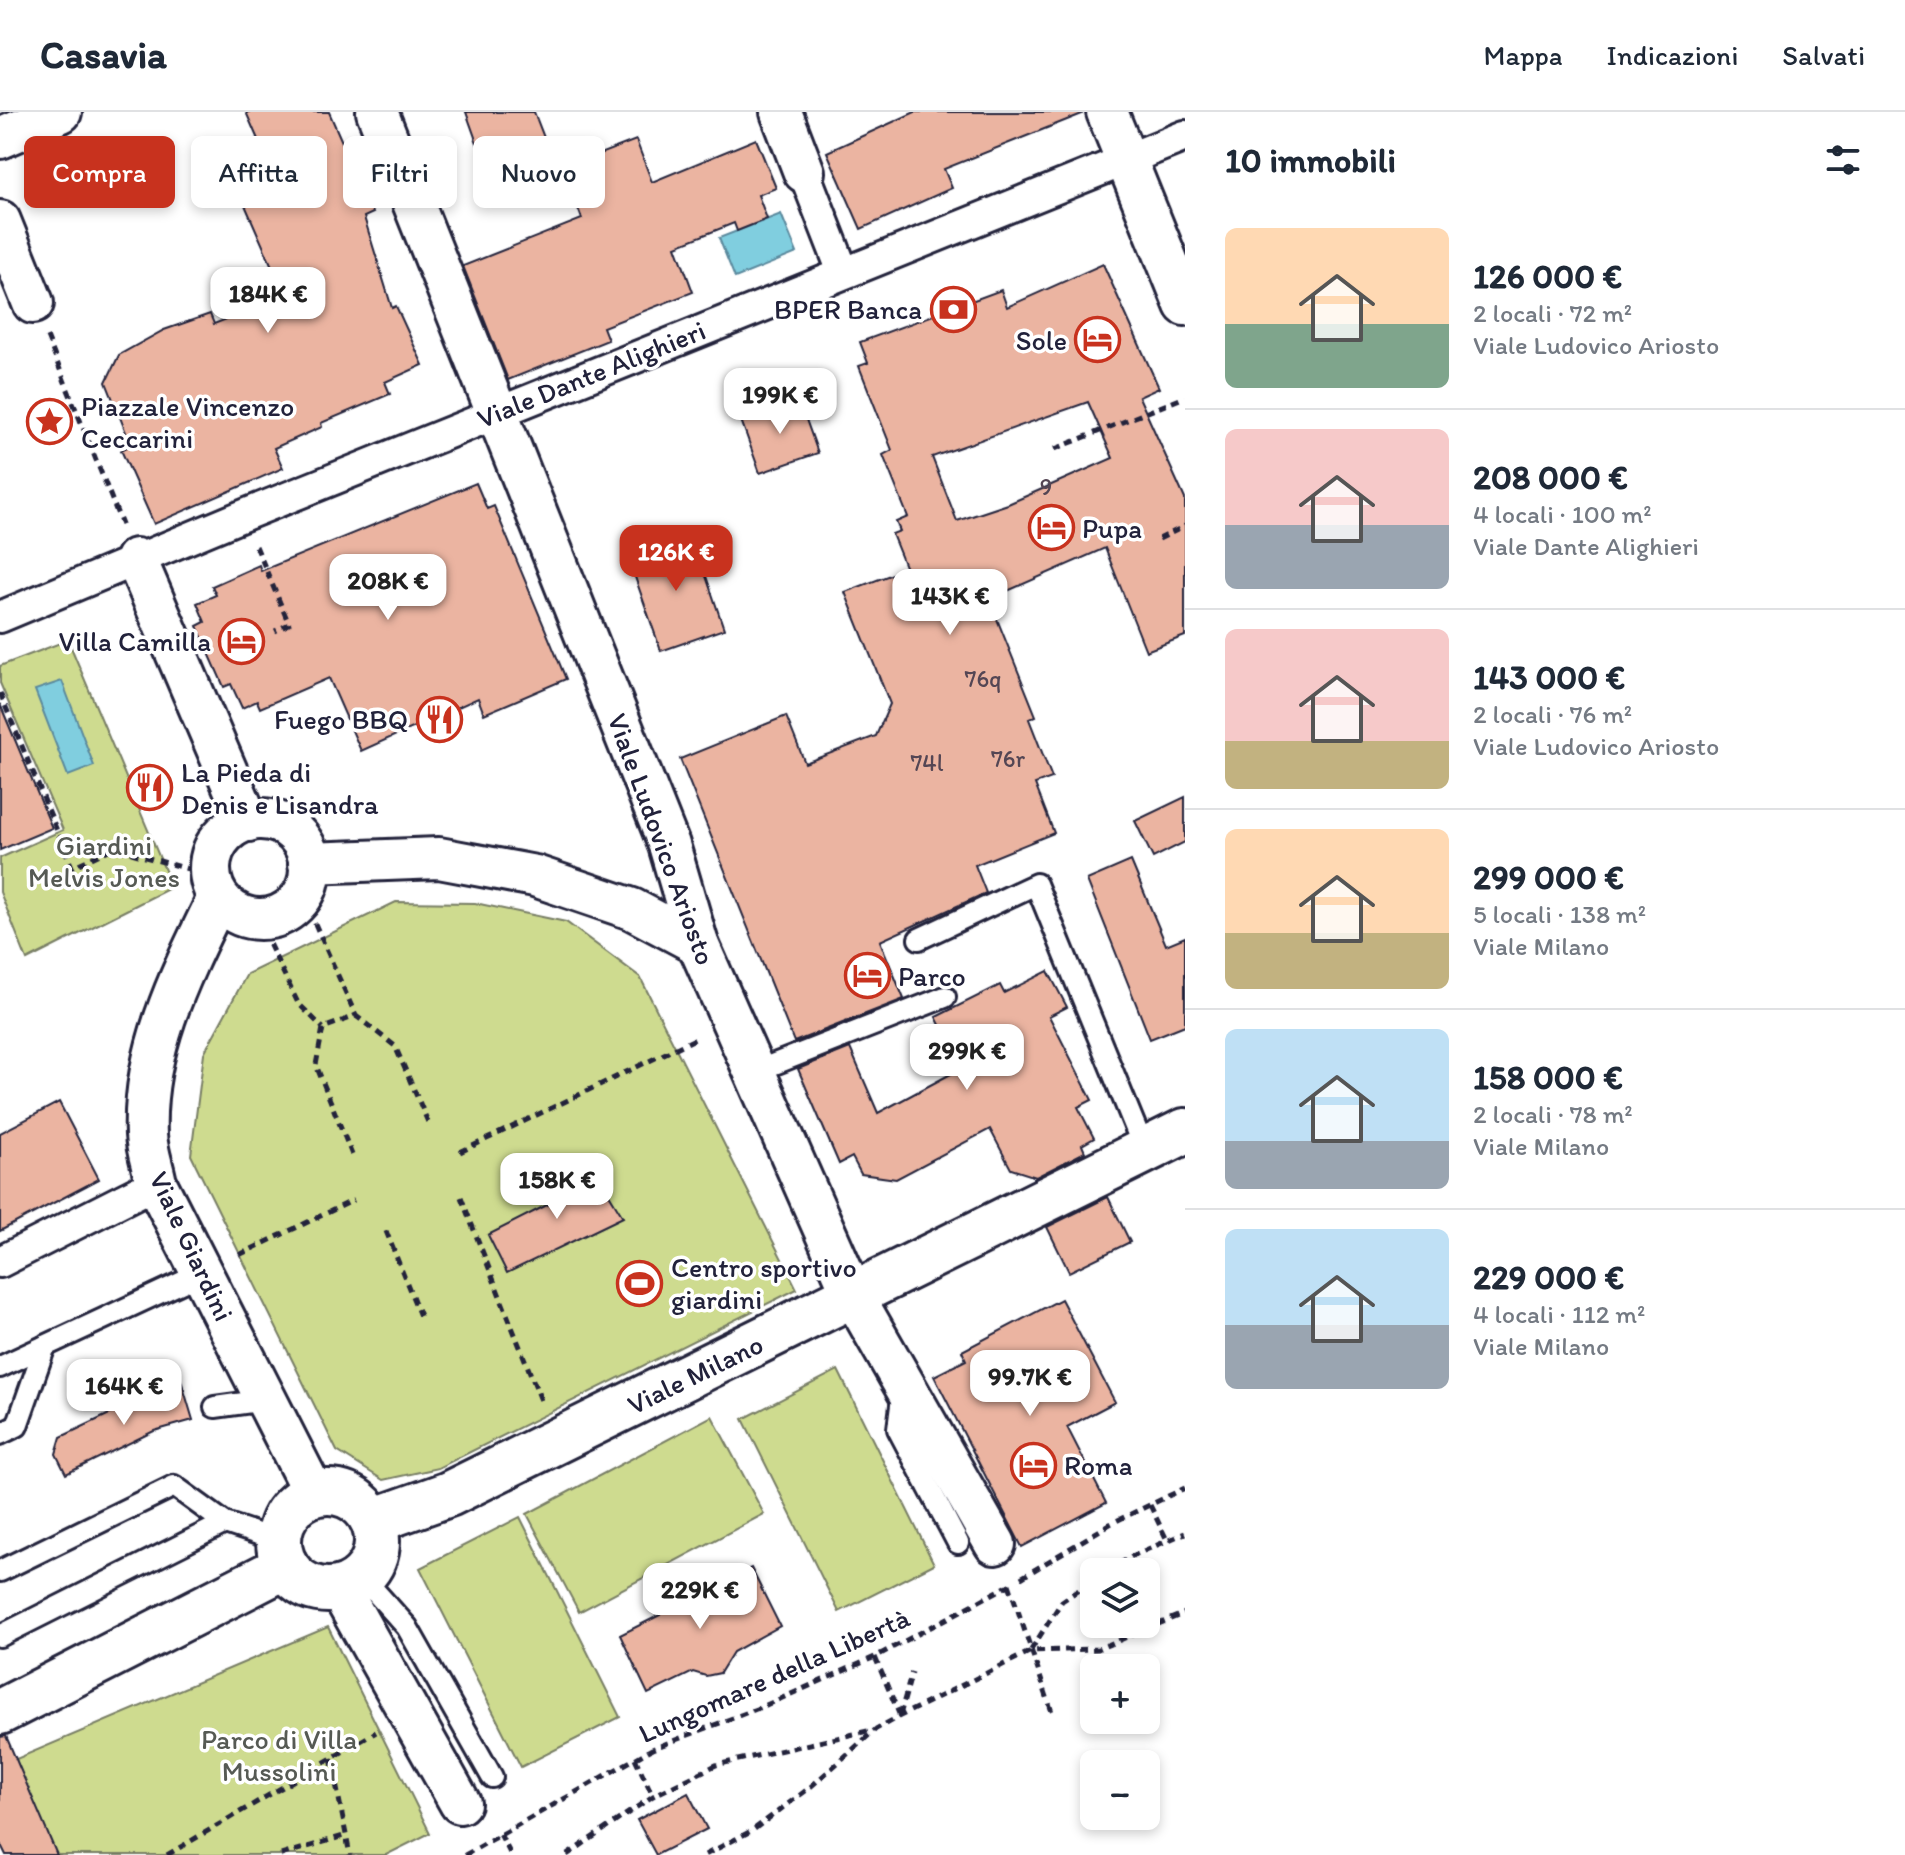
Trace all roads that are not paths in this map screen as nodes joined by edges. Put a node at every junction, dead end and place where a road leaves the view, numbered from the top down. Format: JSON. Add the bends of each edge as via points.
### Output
{"nodes":[{"id":1,"x":61,"y":112,"type":"edge"},
{"id":2,"x":377,"y":112,"type":"edge"},
{"id":3,"x":781,"y":112,"type":"edge"},
{"id":4,"x":1107,"y":112,"type":"edge"},
{"id":5,"x":1185,"y":136,"type":"edge"},
{"id":6,"x":0,"y":138,"type":"edge"},
{"id":7,"x":1126,"y":159,"type":"junction"},
{"id":8,"x":804,"y":172,"type":"joint"},
{"id":9,"x":0,"y":221,"type":"edge"},
{"id":10,"x":843,"y":272,"type":"junction"},
{"id":11,"x":33,"y":303,"type":"road end"},
{"id":12,"x":1185,"y":305,"type":"edge"},
{"id":13,"x":497,"y":412,"type":"junction"},
{"id":14,"x":136,"y":559,"type":"junction"},
{"id":15,"x":0,"y":617,"type":"edge"},
{"id":16,"x":248,"y":821,"type":"junction"},
{"id":17,"x":309,"y":863,"type":"junction"},
{"id":18,"x":214,"y":886,"type":"junction"},
{"id":19,"x":919,"y":939,"type":"dead end"},
{"id":20,"x":698,"y":944,"type":"junction"},
{"id":21,"x":945,"y":997,"type":"dead end"},
{"id":22,"x":754,"y":1072,"type":"junction"},
{"id":23,"x":1185,"y":1131,"type":"edge"},
{"id":24,"x":1145,"y":1151,"type":"junction"},
{"id":25,"x":156,"y":1183,"type":"junction"},
{"id":26,"x":0,"y":1262,"type":"edge"},
{"id":27,"x":202,"y":1273,"type":"junction"},
{"id":28,"x":853,"y":1295,"type":"junction"},
{"id":29,"x":45,"y":1346,"type":"junction"},
{"id":30,"x":0,"y":1367,"type":"edge"},
{"id":31,"x":266,"y":1400,"type":"junction"},
{"id":32,"x":215,"y":1407,"type":"dead end"},
{"id":33,"x":0,"y":1434,"type":"edge"},
{"id":34,"x":314,"y":1494,"type":"junction"},
{"id":35,"x":373,"y":1521,"type":"junction"},
{"id":36,"x":225,"y":1523,"type":"junction"},
{"id":37,"x":976,"y":1544,"type":"dead end"},
{"id":38,"x":283,"y":1554,"type":"junction"},
{"id":39,"x":0,"y":1571,"type":"edge"},
{"id":40,"x":350,"y":1582,"type":"junction"},
{"id":41,"x":0,"y":1636,"type":"edge"},
{"id":42,"x":0,"y":1712,"type":"edge"},
{"id":43,"x":492,"y":1777,"type":"dead end"},
{"id":44,"x":460,"y":1803,"type":"dead end"}],
"edges":[{"from":1,"to":6,"type":"street"},
{"from":2,"to":13,"type":"street","name":"Viale Ludovico Ariosto"},
{"from":3,"to":8,"type":"street"},
{"from":4,"to":7,"type":"street"},
{"from":5,"to":7,"type":"street","name":"Viale Dante Alighieri"},
{"from":7,"to":10,"type":"street","name":"Viale Dante Alighieri"},
{"from":7,"to":12,"type":"street"},
{"from":8,"to":10,"type":"street"},
{"from":9,"to":11,"type":"street"},
{"from":10,"to":13,"type":"street","name":"Viale Dante Alighieri"},
{"from":13,"to":14,"type":"street","name":"Viale Dante Alighieri"},
{"from":13,"to":20,"type":"street","name":"Viale Ludovico Ariosto","via":[[669,845]]},
{"from":14,"to":15,"type":"street","name":"Viale Dante Alighieri"},
{"from":14,"to":16,"type":"street"},
{"from":16,"to":17,"type":"street","via":[[281,824],[295,833]]},
{"from":16,"to":18,"type":"street","via":[[215,847]]},
{"from":17,"to":18,"type":"street","via":[[309,879],[294,906],[270,918],[242,916]]},
{"from":17,"to":20,"type":"street","via":[[439,858],[535,876],[632,909]]},
{"from":18,"to":25,"type":"street","name":"Viale Giardini","via":[[150,1065],[146,1136]]},
{"from":19,"to":24,"type":"lane","via":[[1036,884]]},
{"from":20,"to":22,"type":"street","name":"Viale Ludovico Ariosto"},
{"from":21,"to":22,"type":"lane"},
{"from":22,"to":28,"type":"street","name":"Viale Ludovico Ariosto"},
{"from":23,"to":24,"type":"street","name":"Viale Milano"},
{"from":24,"to":28,"type":"street","name":"Viale Milano"},
{"from":25,"to":26,"type":"street"},
{"from":25,"to":27,"type":"street","name":"Viale Giardini"},
{"from":27,"to":29,"type":"lane"},
{"from":27,"to":31,"type":"street","name":"Viale Giardini"},
{"from":28,"to":35,"type":"street","name":"Viale Milano","via":[[449,1494]]},
{"from":28,"to":37,"type":"street","name":"Viale Ludovico Ariosto","via":[[904,1384]]},
{"from":29,"to":30,"type":"lane"},
{"from":29,"to":33,"type":"lane","via":[[17,1426]]},
{"from":31,"to":32,"type":"lane"},
{"from":31,"to":34,"type":"street","name":"Viale Giardini"},
{"from":34,"to":35,"type":"street","via":[[349,1496]]},
{"from":34,"to":38,"type":"street","via":[[288,1512],[281,1526]]},
{"from":35,"to":40,"type":"street","via":[[376,1551]]},
{"from":36,"to":38,"type":"lane"},
{"from":36,"to":39,"type":"lane","via":[[174,1486]]},
{"from":36,"to":41,"type":"lane"},
{"from":38,"to":40,"type":"street","via":[[296,1578],[309,1586]]},
{"from":38,"to":42,"type":"street"},
{"from":40,"to":43,"type":"lane","via":[[407,1627]]},
{"from":40,"to":44,"type":"street","via":[[410,1715]]}]}
